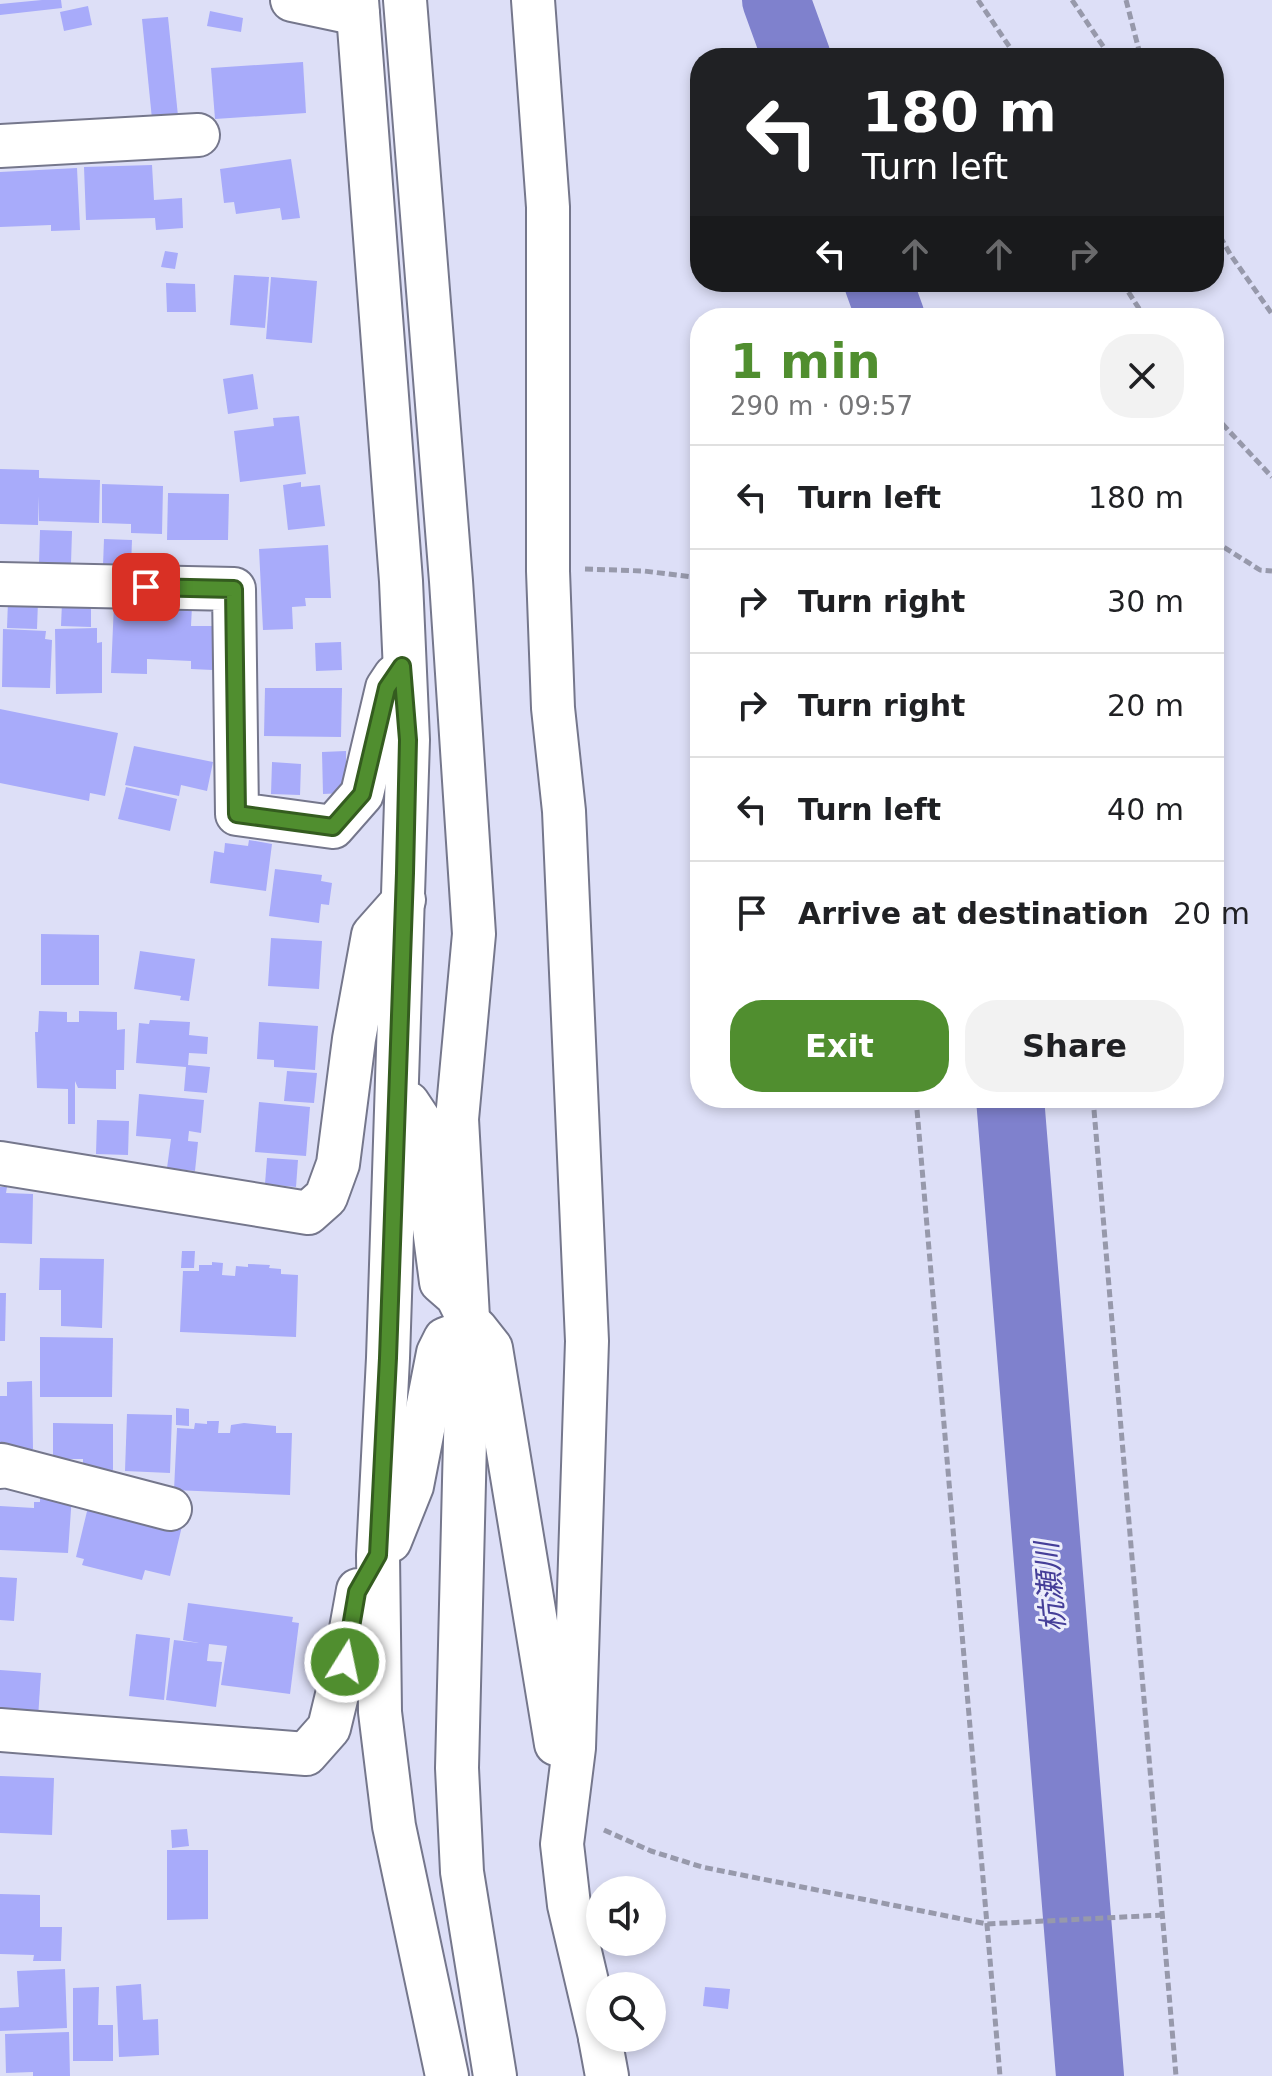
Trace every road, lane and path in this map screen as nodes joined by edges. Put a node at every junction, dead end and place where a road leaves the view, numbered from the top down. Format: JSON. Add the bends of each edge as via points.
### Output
{"nodes":[{"id":1,"x":292,"y":0,"type":"edge"},
{"id":2,"x":405,"y":0,"type":"edge"},
{"id":3,"x":533,"y":0,"type":"edge"},
{"id":4,"x":978,"y":0,"type":"edge"},
{"id":5,"x":1072,"y":0,"type":"edge"},
{"id":6,"x":1126,"y":0,"type":"edge"},
{"id":7,"x":358,"y":7,"type":"edge"},
{"id":8,"x":1010,"y":48,"type":"edge"},
{"id":9,"x":1104,"y":48,"type":"edge"},
{"id":10,"x":1138,"y":48,"type":"edge"},
{"id":11,"x":198,"y":135,"type":"dead end"},
{"id":12,"x":0,"y":146,"type":"edge"},
{"id":13,"x":1224,"y":244,"type":"edge"},
{"id":14,"x":1272,"y":314,"type":"edge"},
{"id":15,"x":1224,"y":426,"type":"edge"},
{"id":16,"x":1272,"y":477,"type":"edge"},
{"id":17,"x":1224,"y":547,"type":"edge"},
{"id":18,"x":548,"y":571,"type":"junction"},
{"id":19,"x":1272,"y":571,"type":"edge"},
{"id":20,"x":690,"y":577,"type":"edge"},
{"id":21,"x":0,"y":584,"type":"edge"},
{"id":22,"x":402,"y":666,"type":"junction"},
{"id":23,"x":404,"y":900,"type":"junction"},
{"id":24,"x":397,"y":1087,"type":"junction"},
{"id":25,"x":917,"y":1108,"type":"edge"},
{"id":26,"x":1094,"y":1108,"type":"edge"},
{"id":27,"x":0,"y":1163,"type":"edge"},
{"id":28,"x":468,"y":1318,"type":"junction"},
{"id":29,"x":0,"y":1467,"type":"edge"},
{"id":30,"x":170,"y":1509,"type":"dead end"},
{"id":31,"x":378,"y":1563,"type":"junction"},
{"id":32,"x":0,"y":1730,"type":"edge"},
{"id":33,"x":567,"y":1808,"type":"junction"},
{"id":34,"x":1163,"y":1915,"type":"junction"},
{"id":35,"x":987,"y":1924,"type":"junction"},
{"id":36,"x":586,"y":1977,"type":"edge"},
{"id":37,"x":603,"y":2052,"type":"edge"},
{"id":38,"x":447,"y":2076,"type":"edge"},
{"id":39,"x":495,"y":2076,"type":"edge"},
{"id":40,"x":607,"y":2076,"type":"edge"},
{"id":41,"x":1000,"y":2076,"type":"edge"},
{"id":42,"x":1176,"y":2076,"type":"edge"}],
"edges":[{"from":1,"to":7,"type":"street"},
{"from":2,"to":28,"type":"street","via":[[474,934],[457,1119]]},
{"from":3,"to":18,"type":"street","via":[[548,207]]},
{"from":4,"to":8,"type":"path"},
{"from":5,"to":9,"type":"path"},
{"from":6,"to":10,"type":"path"},
{"from":7,"to":22,"type":"street","via":[[401,581]]},
{"from":11,"to":12,"type":"street"},
{"from":13,"to":14,"type":"path"},
{"from":15,"to":16,"type":"path"},
{"from":17,"to":19,"type":"path","via":[[1260,570]]},
{"from":18,"to":20,"type":"path","via":[[604,568]]},
{"from":18,"to":33,"type":"street","via":[[587,1341],[574,1748]]},
{"from":21,"to":22,"type":"street","via":[[234,589],[237,814],[333,827],[362,794],[387,688]]},
{"from":22,"to":23,"type":"street","via":[[408,740]]},
{"from":23,"to":24,"type":"street"},
{"from":23,"to":27,"type":"street","via":[[373,935],[338,1164],[326,1197],[308,1213]]},
{"from":24,"to":28,"type":"street","via":[[420,1121],[441,1282],[457,1296]]},
{"from":24,"to":31,"type":"street"},
{"from":25,"to":35,"type":"path"},
{"from":26,"to":34,"type":"path"},
{"from":28,"to":31,"type":"street","via":[[438,1353],[412,1486]]},
{"from":28,"to":33,"type":"street","via":[[491,1348]]},
{"from":28,"to":39,"type":"street","via":[[457,1768],[462,1872]]},
{"from":29,"to":30,"type":"street"},
{"from":31,"to":32,"type":"street","via":[[357,1592],[329,1728],[306,1754]]},
{"from":31,"to":38,"type":"street","via":[[384,1761]]},
{"from":33,"to":35,"type":"path","via":[[613,1835],[702,1867]]},
{"from":33,"to":36,"type":"street","via":[[562,1844]]},
{"from":34,"to":35,"type":"path"},
{"from":34,"to":42,"type":"path"},
{"from":35,"to":41,"type":"path"},
{"from":37,"to":40,"type":"street"}]}
